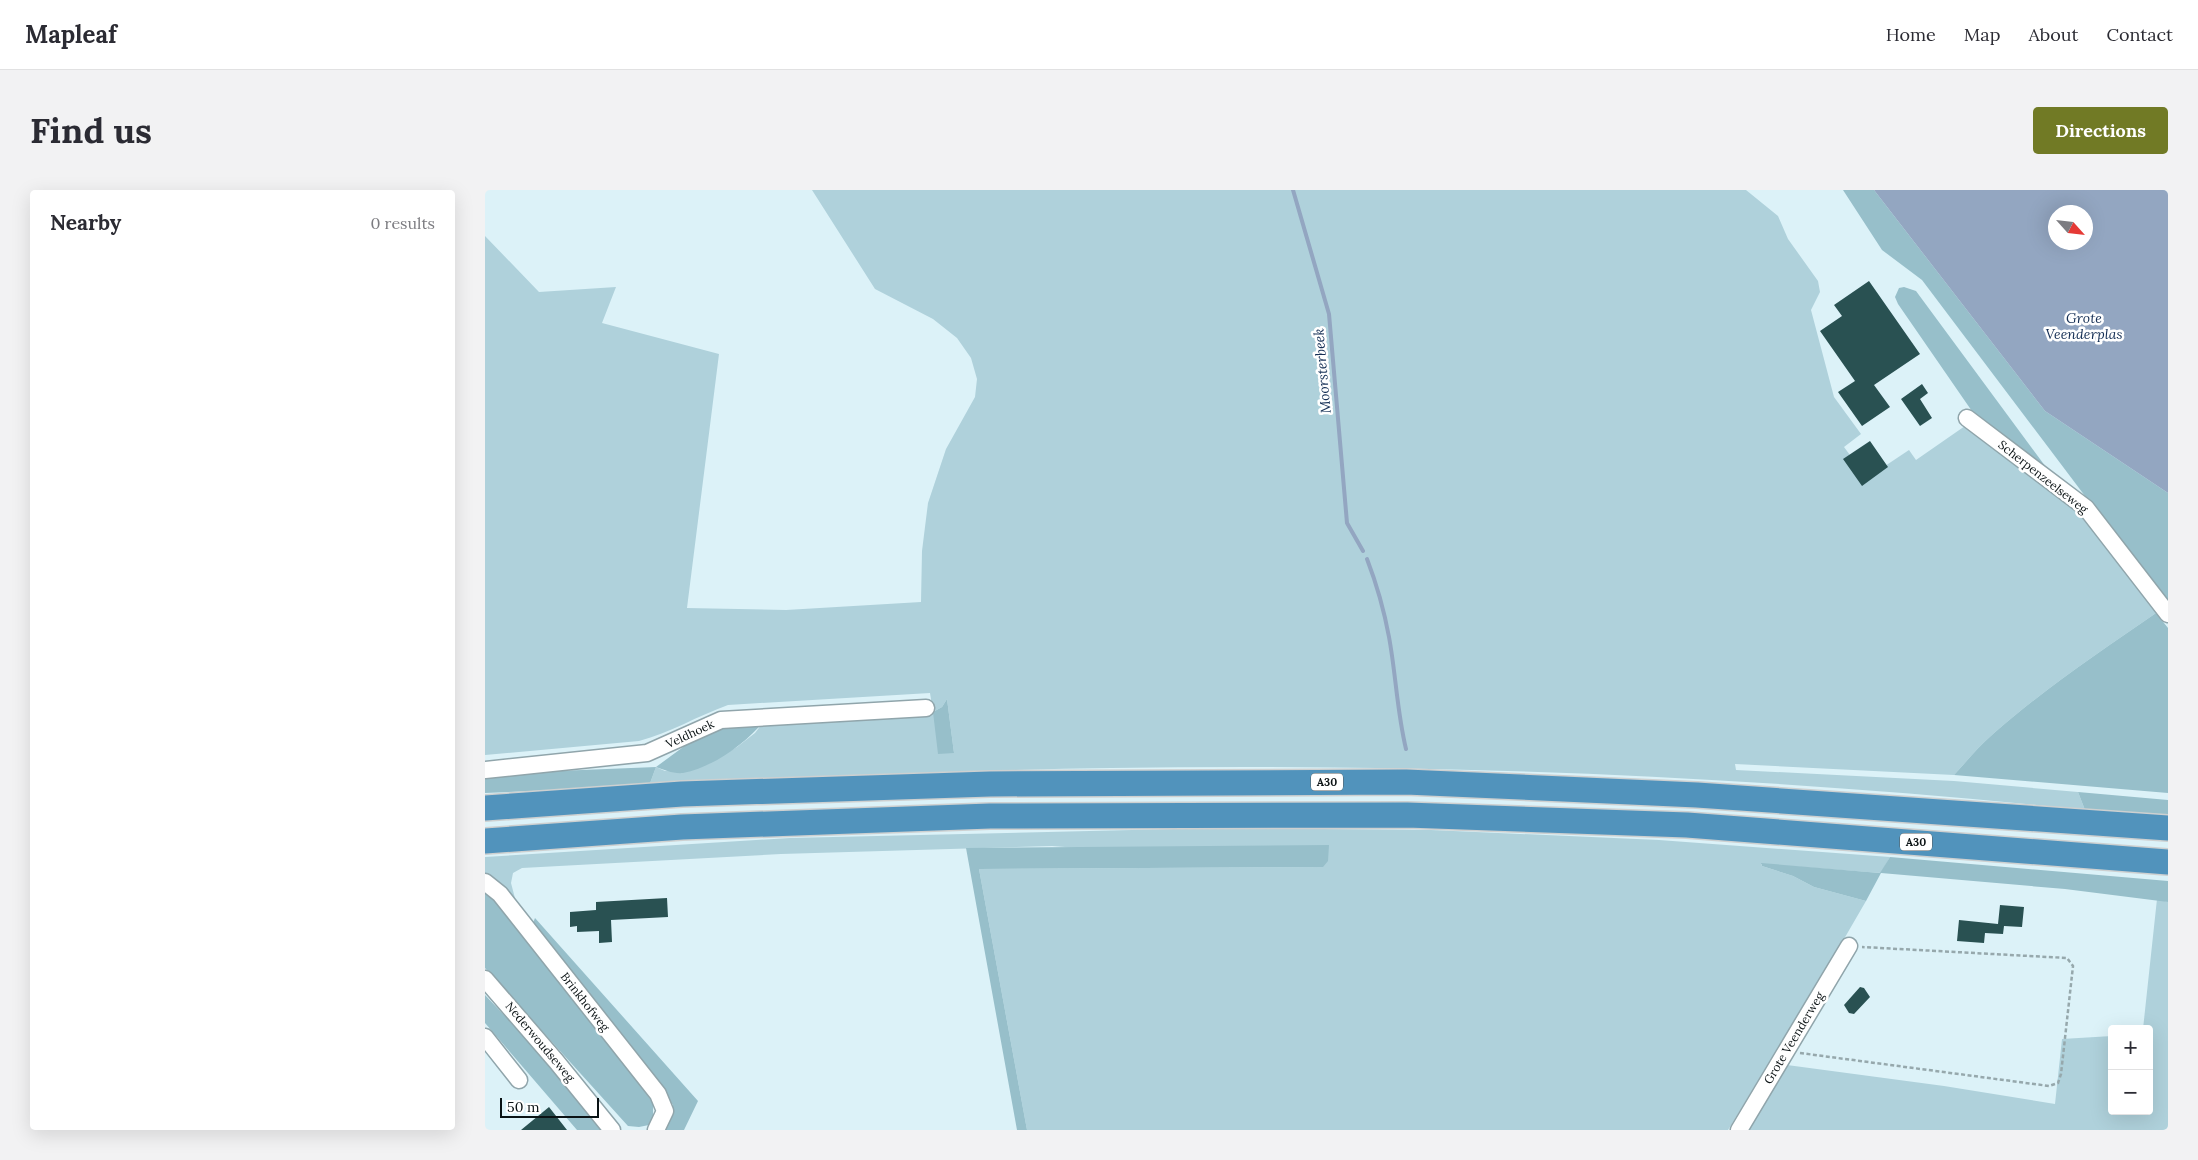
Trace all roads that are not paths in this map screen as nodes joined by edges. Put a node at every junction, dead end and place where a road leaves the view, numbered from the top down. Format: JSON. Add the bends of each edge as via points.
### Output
{"nodes":[{"id":1,"x":1967,"y":418,"type":"dead end"},
{"id":2,"x":2168,"y":614,"type":"edge"},
{"id":3,"x":926,"y":708,"type":"dead end"},
{"id":4,"x":485,"y":770,"type":"edge"},
{"id":5,"x":485,"y":808,"type":"edge"},
{"id":6,"x":2168,"y":828,"type":"edge"},
{"id":7,"x":485,"y":841,"type":"edge"},
{"id":8,"x":2160,"y":862,"type":"edge"},
{"id":9,"x":485,"y":882,"type":"edge"},
{"id":10,"x":1849,"y":946,"type":"road end"},
{"id":11,"x":485,"y":979,"type":"edge"},
{"id":12,"x":485,"y":1037,"type":"edge"},
{"id":13,"x":519,"y":1080,"type":"dead end"},
{"id":14,"x":612,"y":1130,"type":"edge"},
{"id":15,"x":656,"y":1130,"type":"edge"},
{"id":16,"x":1739,"y":1130,"type":"edge"}],
"edges":[{"from":1,"to":2,"type":"street","name":"Scherpenzeelseweg","via":[[2087,508]]},
{"from":3,"to":4,"type":"street","name":"Veldhoek","via":[[721,720],[647,753]]},
{"from":5,"to":6,"type":"highway","number":"A30","via":[[682,794],[990,784],[1406,782],[1697,795]]},
{"from":7,"to":8,"type":"highway","number":"A30","via":[[682,827],[980,816],[1407,815],[1687,825]]},
{"from":9,"to":15,"type":"street","name":"Brinkhofweg","via":[[500,894],[658,1094],[665,1112]]},
{"from":10,"to":16,"type":"street","name":"Grote Veenderweg"},
{"from":11,"to":14,"type":"street","name":"Nederwoudseweg"},
{"from":12,"to":13,"type":"street"}]}
